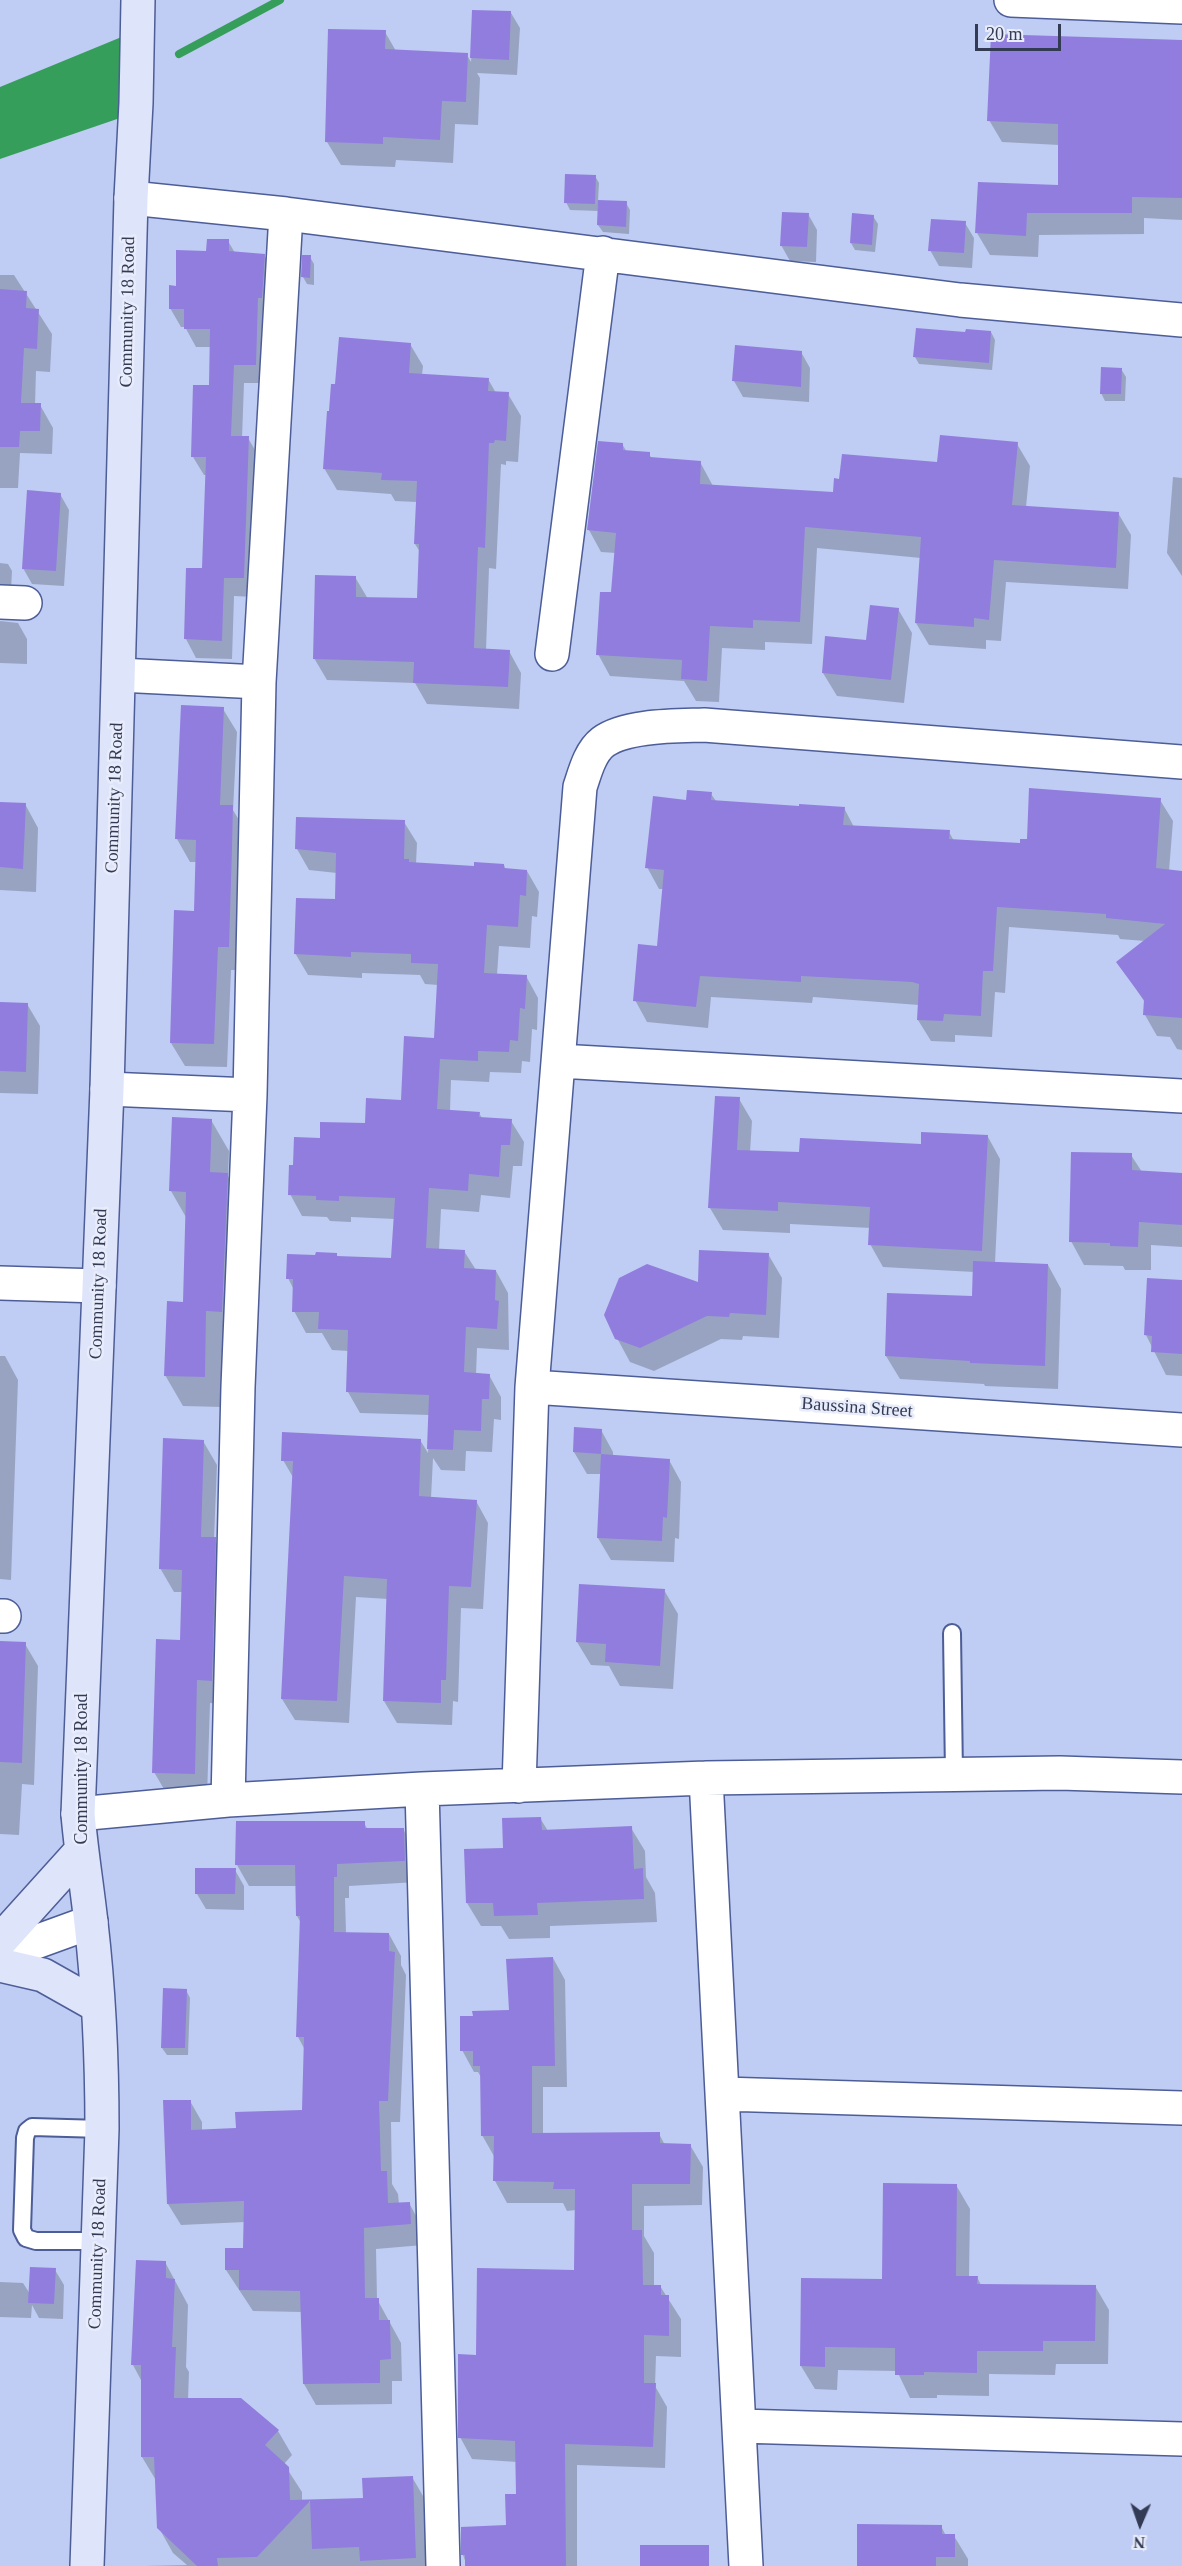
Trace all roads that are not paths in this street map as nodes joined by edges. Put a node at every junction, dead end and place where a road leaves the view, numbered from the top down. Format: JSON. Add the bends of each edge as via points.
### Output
{"nodes":[{"id":1,"x":138,"y":0,"type":"edge"},
{"id":2,"x":1011,"y":0,"type":"edge"},
{"id":3,"x":1182,"y":7,"type":"edge"},
{"id":4,"x":131,"y":198,"type":"junction"},
{"id":5,"x":286,"y":214,"type":"junction"},
{"id":6,"x":603,"y":253,"type":"junction"},
{"id":7,"x":1182,"y":320,"type":"edge"},
{"id":8,"x":552,"y":654,"type":"dead end"},
{"id":9,"x":119,"y":675,"type":"junction"},
{"id":10,"x":259,"y":682,"type":"junction"},
{"id":11,"x":1182,"y":762,"type":"edge"},
{"id":12,"x":559,"y":1061,"type":"junction"},
{"id":13,"x":107,"y":1089,"type":"junction"},
{"id":14,"x":250,"y":1095,"type":"junction"},
{"id":15,"x":1182,"y":1096,"type":"edge"},
{"id":16,"x":0,"y":1283,"type":"edge"},
{"id":17,"x":99,"y":1286,"type":"junction"},
{"id":18,"x":532,"y":1387,"type":"junction"},
{"id":19,"x":1182,"y":1430,"type":"edge"},
{"id":20,"x":952,"y":1633,"type":"dead end"},
{"id":21,"x":954,"y":1775,"type":"junction"},
{"id":22,"x":1182,"y":1777,"type":"edge"},
{"id":23,"x":706,"y":1778,"type":"junction"},
{"id":24,"x":519,"y":1786,"type":"junction"},
{"id":25,"x":422,"y":1789,"type":"junction"},
{"id":26,"x":228,"y":1800,"type":"junction"},
{"id":27,"x":78,"y":1814,"type":"junction"},
{"id":28,"x":81,"y":1851,"type":"junction"},
{"id":29,"x":91,"y":1922,"type":"junction"},
{"id":30,"x":0,"y":1941,"type":"edge"},
{"id":31,"x":0,"y":1955,"type":"edge"},
{"id":32,"x":0,"y":1965,"type":"edge"},
{"id":33,"x":98,"y":2006,"type":"junction"},
{"id":34,"x":723,"y":2094,"type":"junction"},
{"id":35,"x":1182,"y":2108,"type":"edge"},
{"id":36,"x":102,"y":2129,"type":"junction"},
{"id":37,"x":98,"y":2241,"type":"junction"},
{"id":38,"x":740,"y":2426,"type":"junction"},
{"id":39,"x":1182,"y":2439,"type":"edge"},
{"id":40,"x":87,"y":2566,"type":"edge"},
{"id":41,"x":443,"y":2566,"type":"edge"},
{"id":42,"x":746,"y":2566,"type":"edge"}],
"edges":[{"from":1,"to":4,"type":"main road","name":"Community 18 Road"},
{"from":2,"to":3,"type":"street"},
{"from":4,"to":5,"type":"street"},
{"from":4,"to":9,"type":"main road","name":"Community 18 Road"},
{"from":5,"to":6,"type":"street"},
{"from":5,"to":10,"type":"street"},
{"from":6,"to":7,"type":"street","via":[[960,300]]},
{"from":6,"to":8,"type":"street"},
{"from":9,"to":10,"type":"street"},
{"from":9,"to":13,"type":"main road","name":"Community 18 Road"},
{"from":10,"to":14,"type":"street"},
{"from":11,"to":12,"type":"street","via":[[704,724],[641,730],[603,742],[590,759],[580,787]]},
{"from":12,"to":15,"type":"street"},
{"from":12,"to":18,"type":"street"},
{"from":13,"to":14,"type":"street"},
{"from":13,"to":17,"type":"main road","name":"Community 18 Road"},
{"from":14,"to":26,"type":"street"},
{"from":16,"to":17,"type":"street"},
{"from":17,"to":27,"type":"main road","name":"Community 18 Road"},
{"from":18,"to":19,"type":"street","name":"Baussina Street"},
{"from":18,"to":24,"type":"street"},
{"from":20,"to":21,"type":"lane"},
{"from":21,"to":22,"type":"street"},
{"from":21,"to":23,"type":"street"},
{"from":23,"to":24,"type":"street"},
{"from":23,"to":34,"type":"street"},
{"from":24,"to":25,"type":"street"},
{"from":25,"to":26,"type":"street"},
{"from":25,"to":41,"type":"street"},
{"from":26,"to":27,"type":"street"},
{"from":27,"to":28,"type":"main road","name":"Community 18 Road"},
{"from":28,"to":29,"type":"main road","name":"Community 18 Road"},
{"from":28,"to":30,"type":"main road"},
{"from":29,"to":31,"type":"street"},
{"from":29,"to":33,"type":"main road","name":"Community 18 Road"},
{"from":32,"to":33,"type":"main road","via":[[43,1975]]},
{"from":33,"to":36,"type":"main road","name":"Community 18 Road"},
{"from":34,"to":35,"type":"street"},
{"from":34,"to":38,"type":"street"},
{"from":36,"to":37,"type":"main road","name":"Community 18 Road"},
{"from":36,"to":37,"type":"lane","via":[[32,2127],[25,2138],[22,2230],[26,2238]]},
{"from":37,"to":40,"type":"main road","name":"Community 18 Road"},
{"from":38,"to":39,"type":"street"},
{"from":38,"to":42,"type":"street"}]}
